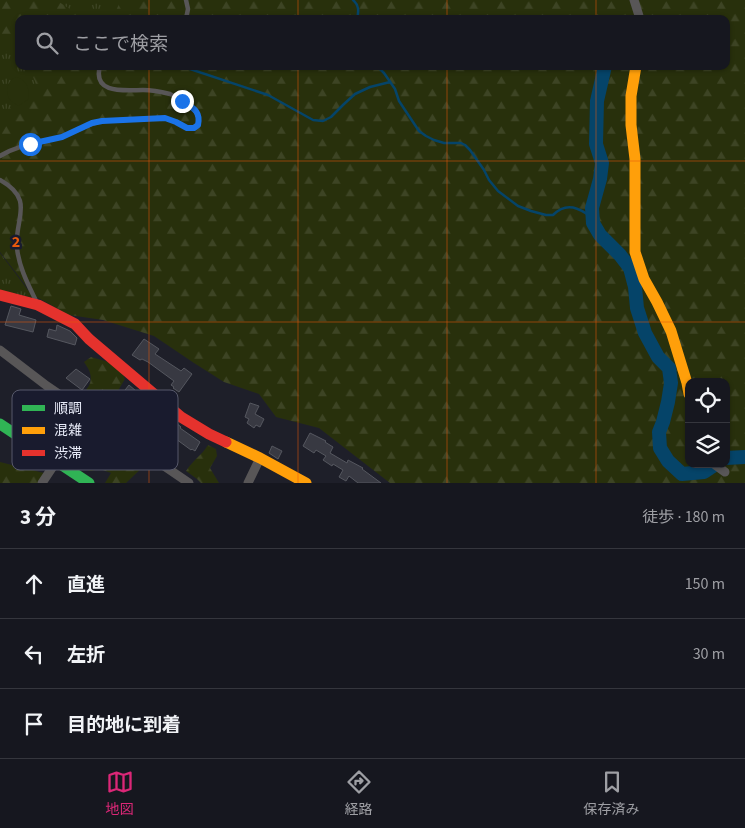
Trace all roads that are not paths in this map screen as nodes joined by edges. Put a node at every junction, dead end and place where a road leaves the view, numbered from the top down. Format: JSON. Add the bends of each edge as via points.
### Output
{"nodes":[{"id":1,"x":186,"y":0,"type":"edge"},
{"id":2,"x":634,"y":0,"type":"edge"},
{"id":3,"x":187,"y":15,"type":"edge"},
{"id":4,"x":639,"y":15,"type":"edge"},
{"id":5,"x":100,"y":70,"type":"edge"},
{"id":6,"x":635,"y":70,"type":"edge"},
{"id":7,"x":0,"y":156,"type":"edge"},
{"id":8,"x":0,"y":180,"type":"edge"},
{"id":9,"x":0,"y":295,"type":"edge"},
{"id":10,"x":38,"y":306,"type":"junction"},
{"id":11,"x":0,"y":350,"type":"edge"},
{"id":12,"x":685,"y":380,"type":"edge"},
{"id":13,"x":59,"y":390,"type":"edge"},
{"id":14,"x":148,"y":390,"type":"edge"},
{"id":15,"x":178,"y":415,"type":"edge"},
{"id":16,"x":0,"y":424,"type":"edge"},
{"id":17,"x":12,"y":432,"type":"edge"},
{"id":18,"x":260,"y":458,"type":"junction"},
{"id":19,"x":720,"y":468,"type":"edge"},
{"id":20,"x":51,"y":470,"type":"edge"},
{"id":21,"x":69,"y":470,"type":"edge"},
{"id":22,"x":172,"y":470,"type":"edge"},
{"id":23,"x":725,"y":472,"type":"dead end"},
{"id":24,"x":42,"y":483,"type":"edge"},
{"id":25,"x":89,"y":483,"type":"edge"},
{"id":26,"x":190,"y":483,"type":"edge"},
{"id":27,"x":248,"y":483,"type":"edge"},
{"id":28,"x":306,"y":483,"type":"edge"}],
"edges":[{"from":1,"to":3,"type":"lane"},
{"from":2,"to":4,"type":"street"},
{"from":5,"to":7,"type":"lane","via":[[99,78],[107,88],[171,94],[197,111],[198,125],[187,128],[165,118],[102,121]]},
{"from":6,"to":12,"type":"street","via":[[630,96],[630,125],[636,159],[636,252],[644,279],[671,331]]},
{"from":8,"to":10,"type":"lane","via":[[19,198],[22,208],[17,248],[22,270]]},
{"from":9,"to":10,"type":"street"},
{"from":10,"to":14,"type":"street","via":[[75,324],[88,340]]},
{"from":11,"to":13,"type":"street"},
{"from":15,"to":18,"type":"street"},
{"from":16,"to":17,"type":"street"},
{"from":18,"to":27,"type":"street"},
{"from":18,"to":28,"type":"street"},
{"from":19,"to":23,"type":"street"},
{"from":20,"to":24,"type":"street"},
{"from":21,"to":25,"type":"street"},
{"from":22,"to":26,"type":"street"}]}
